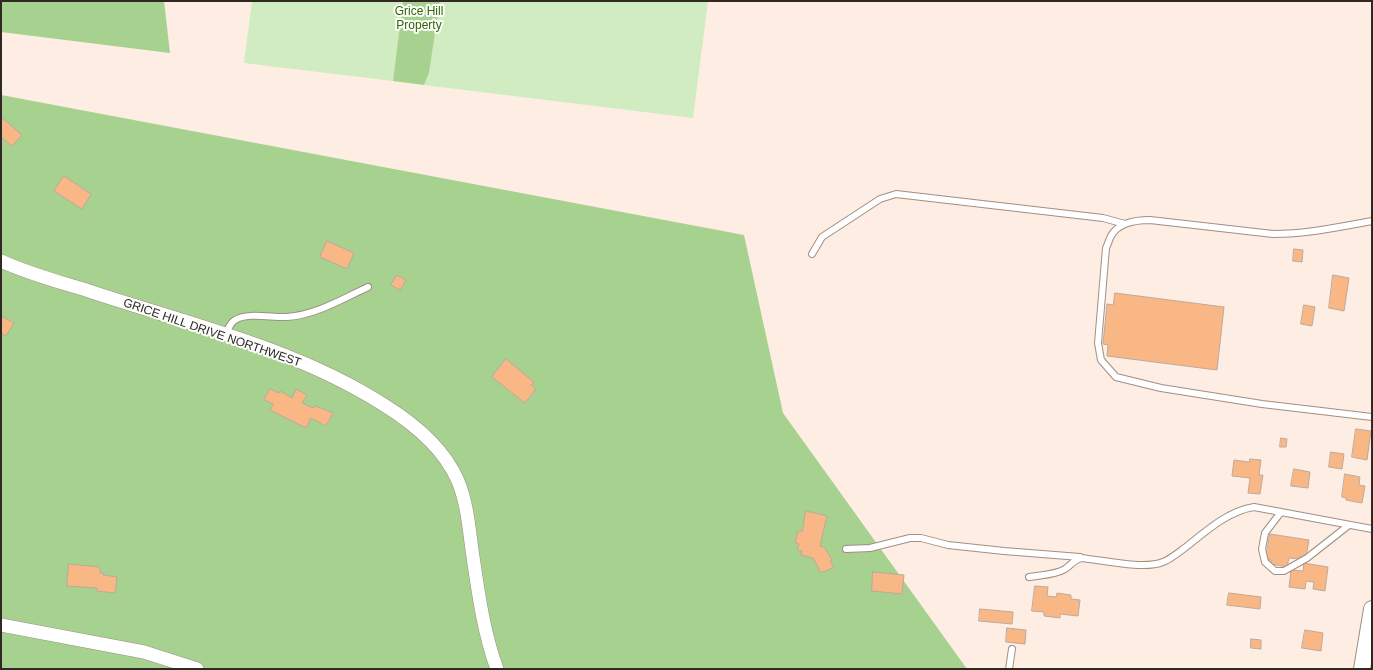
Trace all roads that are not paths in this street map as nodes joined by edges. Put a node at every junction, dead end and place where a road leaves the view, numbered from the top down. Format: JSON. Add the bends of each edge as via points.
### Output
{"nodes":[{"id":1,"x":1372,"y":221,"type":"edge"},
{"id":2,"x":1125,"y":224,"type":"junction"},
{"id":3,"x":812,"y":254,"type":"dead end"},
{"id":4,"x":1,"y":261,"type":"edge"},
{"id":5,"x":368,"y":287,"type":"dead end"},
{"id":6,"x":226,"y":335,"type":"junction"},
{"id":7,"x":1372,"y":417,"type":"edge"},
{"id":8,"x":1281,"y":512,"type":"junction"},
{"id":9,"x":1349,"y":525,"type":"junction"},
{"id":10,"x":1372,"y":529,"type":"edge"},
{"id":11,"x":846,"y":549,"type":"dead end"},
{"id":12,"x":1081,"y":558,"type":"junction"},
{"id":13,"x":1029,"y":577,"type":"dead end"},
{"id":14,"x":1372,"y":609,"type":"edge"},
{"id":15,"x":1,"y":625,"type":"edge"},
{"id":16,"x":1012,"y":649,"type":"dead end"},
{"id":17,"x":197,"y":669,"type":"edge"},
{"id":18,"x":497,"y":669,"type":"edge"},
{"id":19,"x":1009,"y":669,"type":"edge"},
{"id":20,"x":1362,"y":669,"type":"edge"}],
"edges":[{"from":1,"to":2,"type":"lane","via":[[1316,231],[1279,234],[1150,220]]},
{"from":2,"to":3,"type":"lane","via":[[1103,218],[896,194],[880,200],[822,236]]},
{"from":2,"to":7,"type":"lane","via":[[1111,235],[1106,248],[1098,343],[1101,360],[1116,377],[1161,388],[1262,404]]},
{"from":4,"to":6,"type":"street","name":"GRICE HILL DRIVE NORTHWEST"},
{"from":5,"to":6,"type":"lane","via":[[305,315],[245,317],[235,320]]},
{"from":6,"to":18,"type":"street","name":"GRICE HILL DRIVE NORTHWEST","via":[[305,364],[366,394],[421,432],[441,454],[457,479],[466,507],[478,588]]},
{"from":8,"to":9,"type":"lane"},
{"from":8,"to":9,"type":"lane","via":[[1265,533],[1262,549],[1265,562],[1275,571],[1284,571],[1307,558]]},
{"from":8,"to":12,"type":"lane","via":[[1262,508],[1244,509],[1206,531],[1174,556],[1151,565]]},
{"from":9,"to":10,"type":"lane"},
{"from":11,"to":12,"type":"lane","via":[[870,548],[916,538],[956,546]]},
{"from":12,"to":13,"type":"lane","via":[[1064,569]]},
{"from":14,"to":20,"type":"street"},
{"from":15,"to":17,"type":"street","via":[[144,652]]},
{"from":16,"to":19,"type":"lane"}]}
